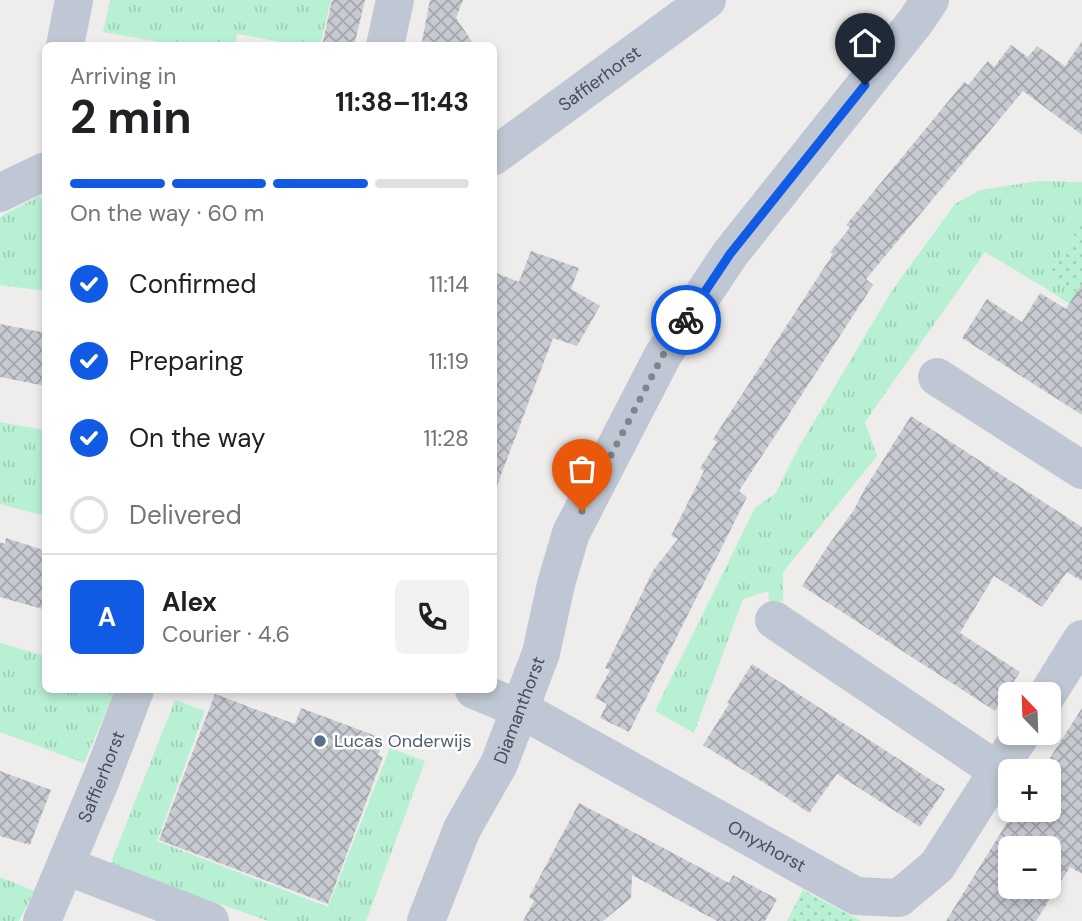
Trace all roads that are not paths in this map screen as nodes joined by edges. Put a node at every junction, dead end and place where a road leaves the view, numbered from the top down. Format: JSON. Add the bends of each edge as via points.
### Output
{"nodes":[{"id":1,"x":74,"y":0,"type":"edge"},
{"id":2,"x":395,"y":0,"type":"edge"},
{"id":3,"x":707,"y":0,"type":"edge"},
{"id":4,"x":929,"y":7,"type":"edge"},
{"id":5,"x":66,"y":42,"type":"edge"},
{"id":6,"x":386,"y":42,"type":"edge"},
{"id":7,"x":497,"y":154,"type":"edge"},
{"id":8,"x":42,"y":169,"type":"edge"},
{"id":9,"x":0,"y":193,"type":"edge"},
{"id":10,"x":937,"y":377,"type":"dead end"},
{"id":11,"x":1082,"y":471,"type":"edge"},
{"id":12,"x":774,"y":620,"type":"dead end"},
{"id":13,"x":1082,"y":639,"type":"edge"},
{"id":14,"x":1055,"y":682,"type":"edge"},
{"id":15,"x":134,"y":693,"type":"edge"},
{"id":16,"x":497,"y":699,"type":"edge"},
{"id":17,"x":998,"y":771,"type":"joint"},
{"id":18,"x":66,"y":866,"type":"junction"},
{"id":19,"x":42,"y":921,"type":"edge"},
{"id":20,"x":209,"y":921,"type":"edge"},
{"id":21,"x":426,"y":921,"type":"edge"}],
"edges":[{"from":1,"to":5,"type":"street"},
{"from":2,"to":6,"type":"street"},
{"from":3,"to":7,"type":"street","name":"Saffierhorst"},
{"from":4,"to":16,"type":"street","name":"Diamanthorst","via":[[730,254],[663,355],[570,533],[556,584],[520,642]]},
{"from":8,"to":9,"type":"street"},
{"from":10,"to":11,"type":"street"},
{"from":12,"to":17,"type":"street"},
{"from":13,"to":14,"type":"street"},
{"from":15,"to":18,"type":"street","name":"Saffierhorst"},
{"from":16,"to":17,"type":"street","name":"Onyxhorst","via":[[856,896],[899,898],[937,866]]},
{"from":16,"to":21,"type":"street","name":"Diamanthorst","via":[[475,761],[463,829]]},
{"from":18,"to":19,"type":"street","name":"Saffierhorst"},
{"from":18,"to":20,"type":"street"}]}
